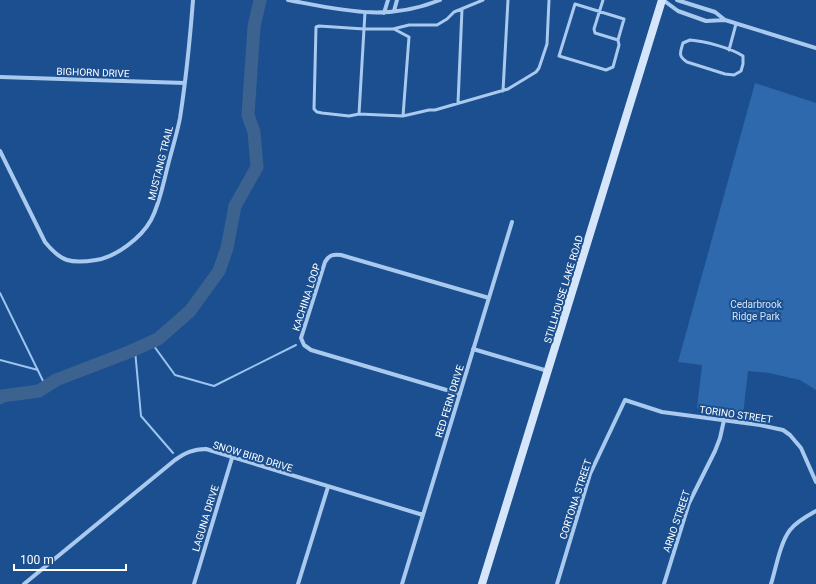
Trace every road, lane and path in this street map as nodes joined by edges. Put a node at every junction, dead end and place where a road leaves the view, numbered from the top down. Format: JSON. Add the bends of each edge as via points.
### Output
{"nodes":[{"id":1,"x":194,"y":0,"type":"edge"},
{"id":2,"x":288,"y":0,"type":"edge"},
{"id":3,"x":388,"y":0,"type":"edge"},
{"id":4,"x":397,"y":0,"type":"edge"},
{"id":5,"x":440,"y":0,"type":"edge"},
{"id":6,"x":483,"y":0,"type":"edge"},
{"id":7,"x":508,"y":0,"type":"edge"},
{"id":8,"x":549,"y":0,"type":"edge"},
{"id":9,"x":603,"y":0,"type":"edge"},
{"id":10,"x":662,"y":0,"type":"edge"},
{"id":11,"x":677,"y":0,"type":"edge"},
{"id":12,"x":462,"y":9,"type":"junction"},
{"id":13,"x":394,"y":11,"type":"junction"},
{"id":14,"x":365,"y":12,"type":"junction"},
{"id":15,"x":599,"y":12,"type":"junction"},
{"id":16,"x":384,"y":13,"type":"junction"},
{"id":17,"x":725,"y":20,"type":"junction"},
{"id":18,"x":736,"y":24,"type":"junction"},
{"id":19,"x":364,"y":29,"type":"junction"},
{"id":20,"x":393,"y":29,"type":"junction"},
{"id":21,"x":618,"y":40,"type":"junction"},
{"id":22,"x":816,"y":48,"type":"edge"},
{"id":23,"x":729,"y":50,"type":"junction"},
{"id":24,"x":0,"y":77,"type":"edge"},
{"id":25,"x":185,"y":83,"type":"junction"},
{"id":26,"x":503,"y":90,"type":"junction"},
{"id":27,"x":458,"y":104,"type":"junction"},
{"id":28,"x":359,"y":114,"type":"junction"},
{"id":29,"x":403,"y":116,"type":"junction"},
{"id":30,"x":0,"y":151,"type":"edge"},
{"id":31,"x":512,"y":222,"type":"dead end"},
{"id":32,"x":489,"y":298,"type":"junction"},
{"id":33,"x":473,"y":349,"type":"junction"},
{"id":34,"x":548,"y":371,"type":"junction"},
{"id":35,"x":460,"y":394,"type":"junction"},
{"id":36,"x":625,"y":400,"type":"joint"},
{"id":37,"x":724,"y":420,"type":"junction"},
{"id":38,"x":232,"y":458,"type":"junction"},
{"id":39,"x":816,"y":482,"type":"edge"},
{"id":40,"x":328,"y":487,"type":"junction"},
{"id":41,"x":816,"y":511,"type":"edge"},
{"id":42,"x":423,"y":515,"type":"junction"},
{"id":43,"x":27,"y":583,"type":"edge"},
{"id":44,"x":194,"y":584,"type":"edge"},
{"id":45,"x":298,"y":584,"type":"edge"},
{"id":46,"x":402,"y":584,"type":"edge"},
{"id":47,"x":482,"y":584,"type":"edge"},
{"id":48,"x":557,"y":584,"type":"edge"},
{"id":49,"x":664,"y":584,"type":"edge"},
{"id":50,"x":771,"y":584,"type":"edge"}],
"edges":[{"from":1,"to":25,"type":"street","name":"MUSTANG TRAIL"},
{"from":2,"to":14,"type":"street"},
{"from":3,"to":16,"type":"street"},
{"from":4,"to":13,"type":"street"},
{"from":5,"to":13,"type":"street"},
{"from":6,"to":12,"type":"lane"},
{"from":7,"to":26,"type":"lane"},
{"from":8,"to":26,"type":"lane","via":[[547,44],[539,68]]},
{"from":9,"to":15,"type":"lane"},
{"from":10,"to":17,"type":"street","via":[[678,11],[706,21]]},
{"from":10,"to":34,"type":"main road","name":"STILLHOUSE LAKE ROAD"},
{"from":11,"to":17,"type":"street","via":[[715,12]]},
{"from":12,"to":20,"type":"lane","via":[[436,25],[409,24]]},
{"from":12,"to":27,"type":"lane"},
{"from":13,"to":16,"type":"street"},
{"from":14,"to":16,"type":"street"},
{"from":14,"to":19,"type":"lane"},
{"from":15,"to":21,"type":"lane","via":[[595,33]]},
{"from":15,"to":21,"type":"lane","via":[[624,19]]},
{"from":15,"to":21,"type":"lane","via":[[574,4],[559,56],[609,70],[613,68],[620,45]]},
{"from":17,"to":18,"type":"street"},
{"from":18,"to":22,"type":"street"},
{"from":18,"to":23,"type":"lane"},
{"from":19,"to":20,"type":"lane"},
{"from":19,"to":28,"type":"lane"},
{"from":19,"to":28,"type":"lane","via":[[318,26],[315,32],[314,109],[322,113],[350,116]]},
{"from":20,"to":29,"type":"lane","via":[[409,37]]},
{"from":23,"to":23,"type":"lane","via":[[690,40],[683,44],[680,53],[682,59],[687,62],[734,75],[741,71],[742,56]]},
{"from":24,"to":25,"type":"street","name":"BIGHORN DRIVE"},
{"from":25,"to":30,"type":"street","name":"MUSTANG TRAIL","via":[[159,204],[150,221],[135,239],[118,252],[100,260],[80,262],[67,260],[54,253],[45,242]]},
{"from":26,"to":27,"type":"lane"},
{"from":27,"to":29,"type":"lane"},
{"from":28,"to":29,"type":"lane"},
{"from":31,"to":32,"type":"street","name":"RED FERN DRIVE"},
{"from":32,"to":33,"type":"street","name":"RED FERN DRIVE"},
{"from":32,"to":35,"type":"street","name":"KACHINA LOOP","via":[[334,254],[325,262],[301,338],[304,345],[311,350]]},
{"from":33,"to":34,"type":"street"},
{"from":33,"to":35,"type":"street","name":"RED FERN DRIVE"},
{"from":34,"to":47,"type":"main road","name":"STILLHOUSE LAKE ROAD"},
{"from":35,"to":42,"type":"street","name":"RED FERN DRIVE"},
{"from":36,"to":37,"type":"street","name":"TORINO STREET","via":[[662,412]]},
{"from":36,"to":48,"type":"street","name":"CORTONA STREET","via":[[590,474]]},
{"from":37,"to":39,"type":"street","name":"TORINO STREET","via":[[783,430],[801,448]]},
{"from":37,"to":49,"type":"street","name":"ARNO STREET","via":[[715,451],[689,503]]},
{"from":38,"to":40,"type":"street","name":"SNOW BIRD DRIVE"},
{"from":38,"to":43,"type":"street","name":"SNOW BIRD DRIVE","via":[[206,449],[187,452]]},
{"from":38,"to":44,"type":"street","name":"LAGUNA DRIVE"},
{"from":40,"to":42,"type":"street","name":"SNOW BIRD DRIVE"},
{"from":40,"to":45,"type":"street"},
{"from":41,"to":50,"type":"street","via":[[790,530]]},
{"from":42,"to":46,"type":"street","name":"RED FERN DRIVE"}]}
